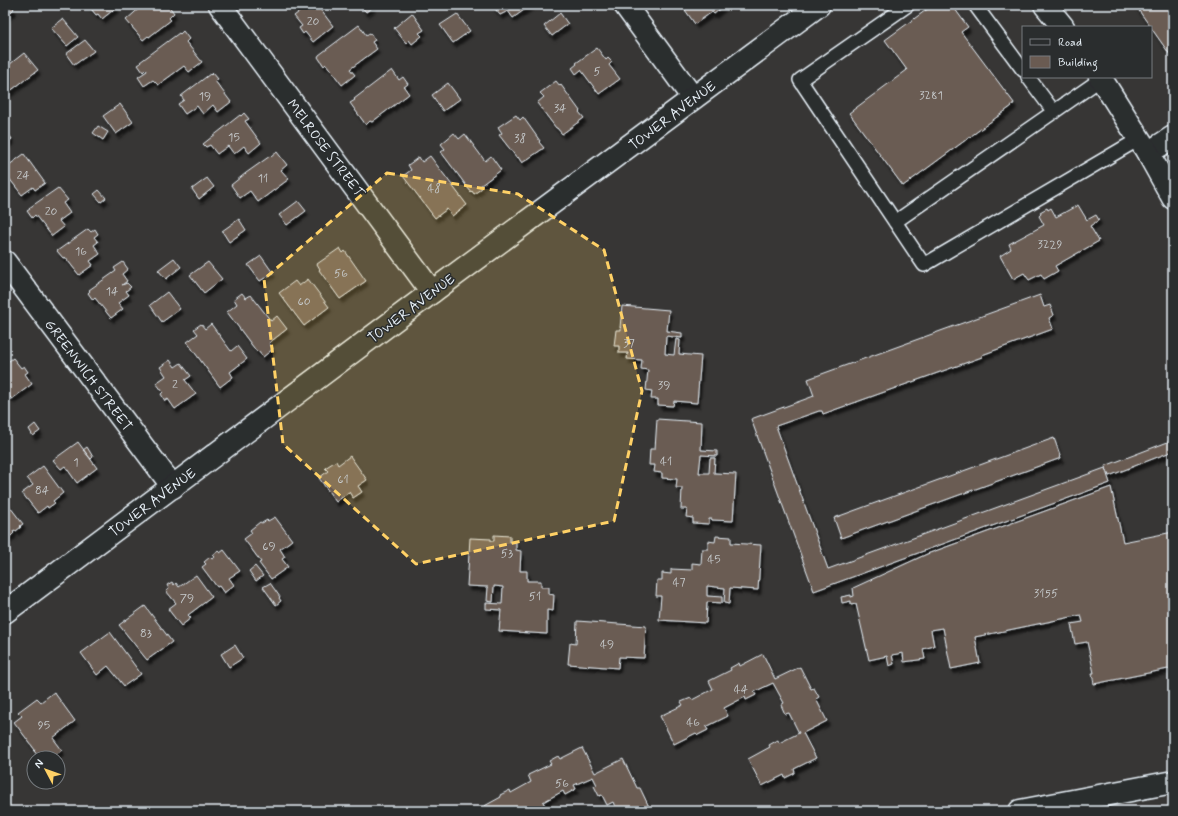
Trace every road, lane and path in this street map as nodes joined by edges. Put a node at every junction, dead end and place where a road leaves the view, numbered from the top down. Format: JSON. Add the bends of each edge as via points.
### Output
{"nodes":[{"id":1,"x":220,"y":5,"type":"edge"},
{"id":2,"x":624,"y":5,"type":"edge"},
{"id":3,"x":819,"y":5,"type":"edge"},
{"id":4,"x":908,"y":5,"type":"edge"},
{"id":5,"x":975,"y":5,"type":"edge"},
{"id":6,"x":1046,"y":5,"type":"edge"},
{"id":7,"x":1062,"y":26,"type":"edge"},
{"id":8,"x":1022,"y":69,"type":"edge"},
{"id":9,"x":1029,"y":78,"type":"edge"},
{"id":10,"x":1100,"y":78,"type":"edge"},
{"id":11,"x":694,"y":98,"type":"junction"},
{"id":12,"x":1054,"y":112,"type":"junction"},
{"id":13,"x":1173,"y":137,"type":"edge"},
{"id":14,"x":1144,"y":146,"type":"junction"},
{"id":15,"x":1173,"y":198,"type":"edge"},
{"id":16,"x":895,"y":222,"type":"junction"},
{"id":17,"x":5,"y":262,"type":"edge"},
{"id":18,"x":432,"y":292,"type":"junction"},
{"id":19,"x":173,"y":487,"type":"junction"},
{"id":20,"x":5,"y":612,"type":"edge"},
{"id":21,"x":1173,"y":782,"type":"edge"},
{"id":22,"x":1020,"y":811,"type":"edge"}],
"edges":[{"from":1,"to":18,"type":"main road","name":"MELROSE STREET"},
{"from":2,"to":11,"type":"main road"},
{"from":3,"to":11,"type":"main road","name":"TOWER AVENUE"},
{"from":4,"to":16,"type":"lane","via":[[800,80]]},
{"from":5,"to":8,"type":"lane"},
{"from":6,"to":7,"type":"main road"},
{"from":9,"to":12,"type":"lane"},
{"from":10,"to":12,"type":"lane"},
{"from":10,"to":14,"type":"main road"},
{"from":11,"to":18,"type":"main road","name":"TOWER AVENUE"},
{"from":12,"to":16,"type":"lane"},
{"from":13,"to":14,"type":"main road"},
{"from":14,"to":15,"type":"main road"},
{"from":14,"to":16,"type":"lane","via":[[924,265]]},
{"from":17,"to":19,"type":"main road","name":"GREENWICH STREET"},
{"from":18,"to":19,"type":"main road","name":"TOWER AVENUE"},
{"from":19,"to":20,"type":"main road","name":"TOWER AVENUE"},
{"from":21,"to":22,"type":"main road"}]}
